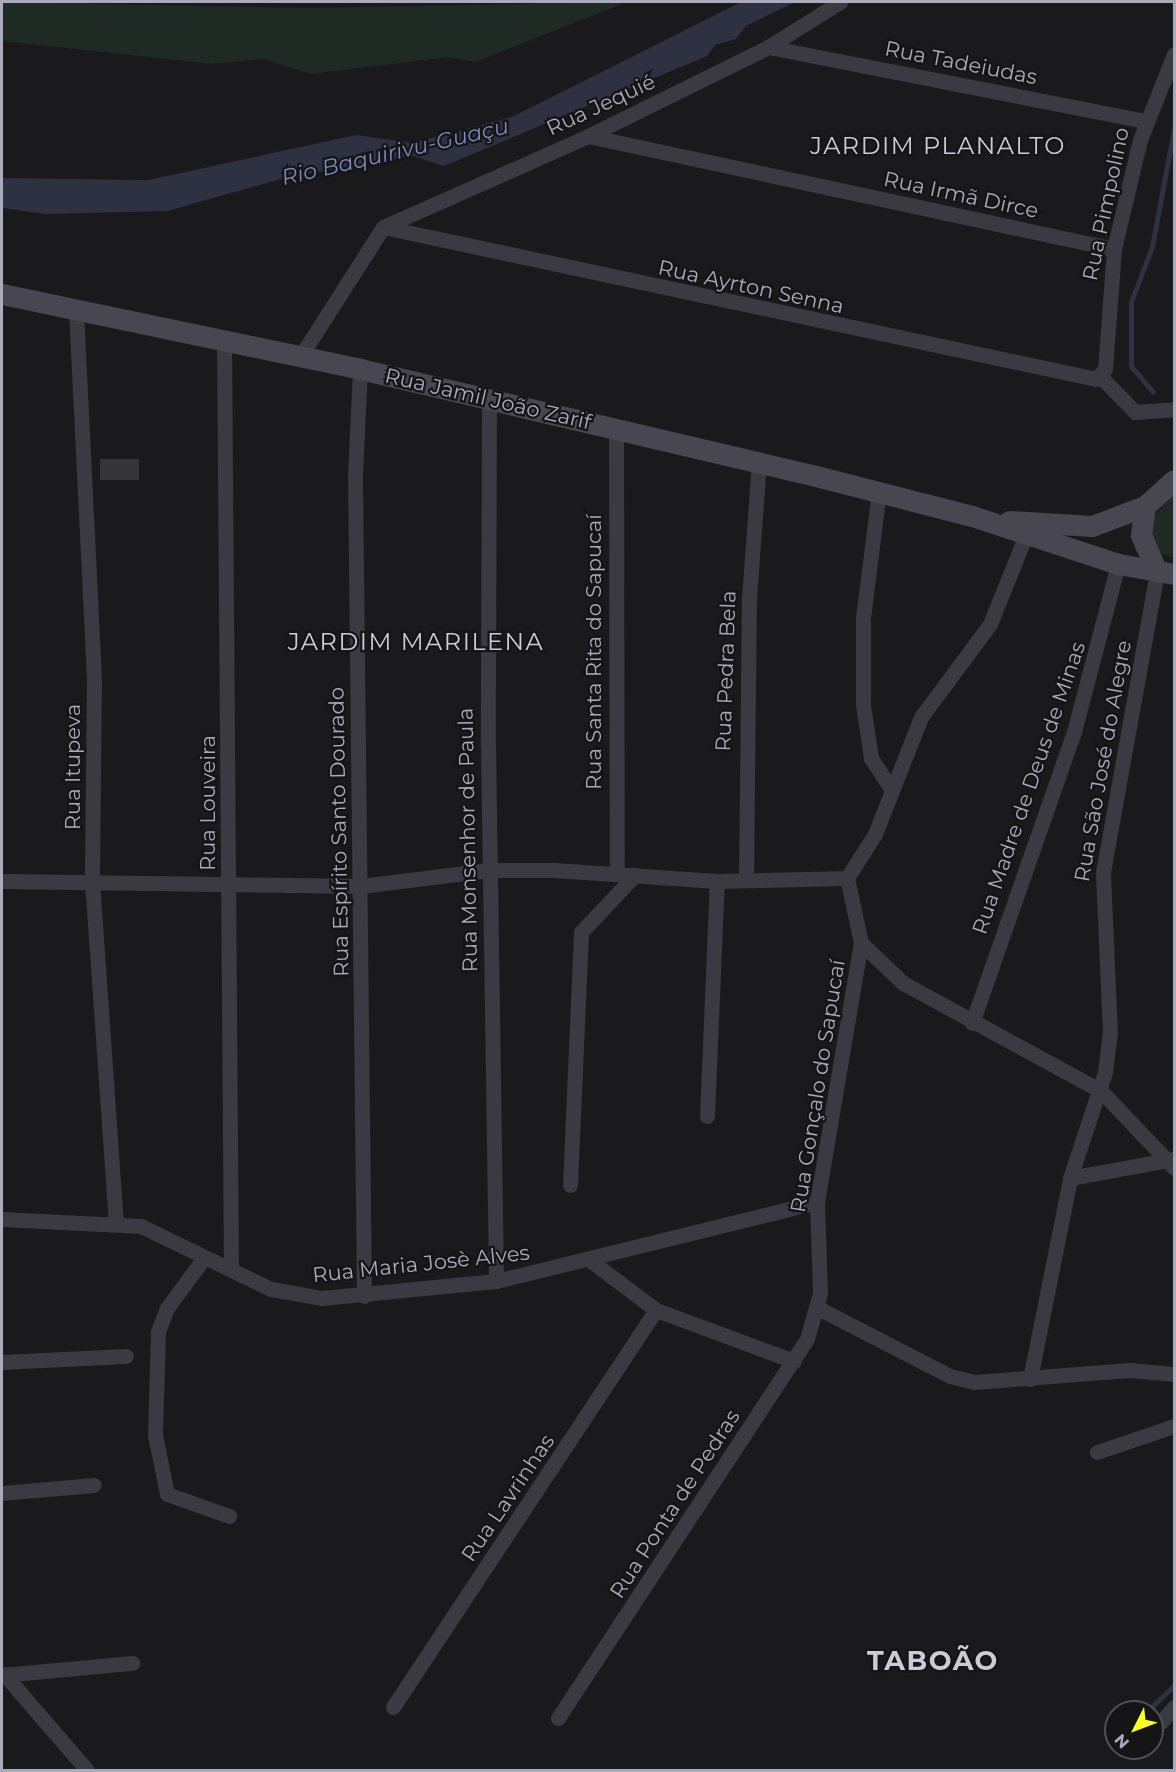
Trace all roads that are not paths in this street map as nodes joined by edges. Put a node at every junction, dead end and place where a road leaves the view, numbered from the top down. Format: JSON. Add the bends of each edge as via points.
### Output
{"nodes":[{"id":1,"x":840,"y":2,"type":"edge"},
{"id":2,"x":768,"y":47,"type":"junction"},
{"id":3,"x":1174,"y":54,"type":"edge"},
{"id":4,"x":1145,"y":121,"type":"junction"},
{"id":5,"x":588,"y":136,"type":"junction"},
{"id":6,"x":383,"y":227,"type":"junction"},
{"id":7,"x":1114,"y":249,"type":"junction"},
{"id":8,"x":2,"y":294,"type":"edge"},
{"id":9,"x":76,"y":310,"type":"junction"},
{"id":10,"x":224,"y":339,"type":"junction"},
{"id":11,"x":300,"y":357,"type":"junction"},
{"id":12,"x":360,"y":369,"type":"junction"},
{"id":13,"x":1103,"y":373,"type":"junction"},
{"id":14,"x":489,"y":399,"type":"junction"},
{"id":15,"x":1174,"y":409,"type":"edge"},
{"id":16,"x":616,"y":430,"type":"junction"},
{"id":17,"x":759,"y":463,"type":"junction"},
{"id":18,"x":1173,"y":477,"type":"edge"},
{"id":19,"x":879,"y":491,"type":"junction"},
{"id":20,"x":1145,"y":506,"type":"junction"},
{"id":21,"x":972,"y":516,"type":"junction"},
{"id":22,"x":1025,"y":537,"type":"junction"},
{"id":23,"x":1118,"y":564,"type":"junction"},
{"id":24,"x":1166,"y":573,"type":"edge"},
{"id":25,"x":890,"y":787,"type":"junction"},
{"id":26,"x":489,"y":870,"type":"junction"},
{"id":27,"x":617,"y":874,"type":"junction"},
{"id":28,"x":635,"y":875,"type":"junction"},
{"id":29,"x":847,"y":878,"type":"junction"},
{"id":30,"x":746,"y":880,"type":"junction"},
{"id":31,"x":2,"y":881,"type":"edge"},
{"id":32,"x":92,"y":881,"type":"junction"},
{"id":33,"x":717,"y":881,"type":"junction"},
{"id":34,"x":229,"y":882,"type":"junction"},
{"id":35,"x":361,"y":885,"type":"junction"},
{"id":36,"x":861,"y":943,"type":"junction"},
{"id":37,"x":972,"y":1023,"type":"junction"},
{"id":38,"x":1101,"y":1091,"type":"junction"},
{"id":39,"x":707,"y":1116,"type":"dead end"},
{"id":40,"x":1173,"y":1163,"type":"edge"},
{"id":41,"x":1070,"y":1178,"type":"junction"},
{"id":42,"x":570,"y":1185,"type":"dead end"},
{"id":43,"x":817,"y":1202,"type":"junction"},
{"id":44,"x":2,"y":1219,"type":"edge"},
{"id":45,"x":116,"y":1224,"type":"junction"},
{"id":46,"x":204,"y":1258,"type":"junction"},
{"id":47,"x":591,"y":1262,"type":"junction"},
{"id":48,"x":231,"y":1268,"type":"junction"},
{"id":49,"x":496,"y":1281,"type":"junction"},
{"id":50,"x":364,"y":1296,"type":"junction"},
{"id":51,"x":818,"y":1308,"type":"junction"},
{"id":52,"x":656,"y":1310,"type":"junction"},
{"id":53,"x":126,"y":1356,"type":"dead end"},
{"id":54,"x":794,"y":1361,"type":"junction"},
{"id":55,"x":2,"y":1362,"type":"edge"},
{"id":56,"x":1174,"y":1374,"type":"edge"},
{"id":57,"x":1030,"y":1379,"type":"junction"},
{"id":58,"x":1174,"y":1426,"type":"edge"},
{"id":59,"x":1097,"y":1452,"type":"dead end"},
{"id":60,"x":94,"y":1485,"type":"dead end"},
{"id":61,"x":2,"y":1493,"type":"edge"},
{"id":62,"x":229,"y":1516,"type":"dead end"},
{"id":63,"x":132,"y":1663,"type":"dead end"},
{"id":64,"x":3,"y":1675,"type":"edge"},
{"id":65,"x":393,"y":1707,"type":"dead end"},
{"id":66,"x":1174,"y":1707,"type":"edge"},
{"id":67,"x":558,"y":1718,"type":"dead end"},
{"id":68,"x":1164,"y":1719,"type":"edge"},
{"id":69,"x":87,"y":1770,"type":"edge"}],
"edges":[{"from":1,"to":2,"type":"street","name":"Rua Jequié"},
{"from":2,"to":4,"type":"street","name":"Rua Tadeiudas"},
{"from":2,"to":5,"type":"street","name":"Rua Jequié"},
{"from":3,"to":4,"type":"street","name":"Rua Pimpolino"},
{"from":4,"to":7,"type":"street","name":"Rua Pimpolino"},
{"from":5,"to":6,"type":"street","name":"Rua Jequié"},
{"from":5,"to":7,"type":"street","name":"Rua Irmã Dirce"},
{"from":6,"to":11,"type":"street"},
{"from":6,"to":13,"type":"street","name":"Rua Ayrton Senna","via":[[719,303]]},
{"from":7,"to":13,"type":"street","name":"Rua Pimpolino"},
{"from":8,"to":9,"type":"main road","name":"Rua Jamil João Zarif"},
{"from":9,"to":10,"type":"main road","name":"Rua Jamil João Zarif"},
{"from":9,"to":32,"type":"street","name":"Rua Itupeva","via":[[94,682]]},
{"from":10,"to":11,"type":"main road","name":"Rua Jamil João Zarif"},
{"from":10,"to":34,"type":"street","name":"Rua Louveira"},
{"from":11,"to":12,"type":"main road","name":"Rua Jamil João Zarif"},
{"from":12,"to":14,"type":"main road","name":"Rua Jamil João Zarif"},
{"from":12,"to":35,"type":"street","name":"Rua Espírito Santo Dourado","via":[[355,477]]},
{"from":13,"to":15,"type":"street","via":[[1136,412]]},
{"from":14,"to":16,"type":"main road","name":"Rua Jamil João Zarif"},
{"from":14,"to":26,"type":"street","name":"Rua Monsenhor de Paula"},
{"from":16,"to":17,"type":"main road","name":"Rua Jamil João Zarif"},
{"from":16,"to":27,"type":"street","name":"Rua Santa Rita do Sapucaí"},
{"from":17,"to":19,"type":"main road","name":"Rua Jamil João Zarif"},
{"from":17,"to":30,"type":"street","name":"Rua Pedra Bela","via":[[748,609]]},
{"from":18,"to":20,"type":"main road","name":"Rua Jamil João Zarif"},
{"from":19,"to":21,"type":"main road","name":"Rua Jamil João Zarif"},
{"from":19,"to":25,"type":"street","via":[[863,617],[863,705],[872,758]]},
{"from":20,"to":21,"type":"main road","name":"Rua Jamil João Zarif","via":[[1100,524],[1066,528]]},
{"from":20,"to":24,"type":"main road","via":[[1141,535]]},
{"from":21,"to":22,"type":"main road","name":"Rua Jamil João Zarif"},
{"from":22,"to":23,"type":"main road","name":"Rua Jamil João Zarif"},
{"from":22,"to":25,"type":"street","via":[[990,624],[921,717]]},
{"from":23,"to":24,"type":"main road","name":"Rua Jamil João Zarif"},
{"from":23,"to":37,"type":"street","name":"Rua Madre de Deus de Minas","via":[[1074,732]]},
{"from":24,"to":38,"type":"street","name":"Rua São José do Alegre","via":[[1103,872],[1110,1034]]},
{"from":25,"to":29,"type":"street","via":[[876,834]]},
{"from":26,"to":27,"type":"street"},
{"from":26,"to":35,"type":"street"},
{"from":26,"to":49,"type":"street","name":"Rua Monsenhor de Paula"},
{"from":27,"to":28,"type":"street"},
{"from":28,"to":33,"type":"street"},
{"from":28,"to":42,"type":"street","via":[[581,932]]},
{"from":29,"to":30,"type":"street"},
{"from":29,"to":36,"type":"street"},
{"from":30,"to":33,"type":"street"},
{"from":31,"to":32,"type":"street"},
{"from":32,"to":34,"type":"street"},
{"from":32,"to":45,"type":"street","name":"Rua Itupeva"},
{"from":33,"to":39,"type":"street"},
{"from":34,"to":35,"type":"street"},
{"from":34,"to":48,"type":"street","name":"Rua Louveira"},
{"from":35,"to":50,"type":"street","name":"Rua Espírito Santo Dourado"},
{"from":36,"to":37,"type":"street","via":[[912,990]]},
{"from":36,"to":43,"type":"street","name":"Rua Gonçalo do Sapucaí"},
{"from":37,"to":38,"type":"street"},
{"from":38,"to":40,"type":"street"},
{"from":38,"to":41,"type":"street","name":"Rua São José do Alegre"},
{"from":40,"to":41,"type":"street"},
{"from":41,"to":57,"type":"street","name":"Rua São José do Alegre"},
{"from":43,"to":47,"type":"street","name":"Rua Maria Josè Alves","via":[[708,1226]]},
{"from":43,"to":51,"type":"street","name":"Rua Gonçalo do Sapucaí"},
{"from":44,"to":45,"type":"street","name":"Rua Maria Josè Alves"},
{"from":45,"to":46,"type":"street","name":"Rua Maria Josè Alves","via":[[159,1232]]},
{"from":46,"to":48,"type":"street","name":"Rua Maria Josè Alves"},
{"from":46,"to":62,"type":"street","via":[[167,1308],[158,1332],[155,1435],[167,1494]]},
{"from":47,"to":49,"type":"street","name":"Rua Maria Josè Alves"},
{"from":47,"to":52,"type":"street"},
{"from":48,"to":50,"type":"street","name":"Rua Maria Josè Alves","via":[[291,1296]]},
{"from":49,"to":50,"type":"street","name":"Rua Maria Josè Alves"},
{"from":51,"to":54,"type":"street","name":"Rua Ponta de Pedras"},
{"from":51,"to":57,"type":"street","via":[[962,1380]]},
{"from":52,"to":54,"type":"street"},
{"from":52,"to":65,"type":"street","name":"Rua Lavrinhas"},
{"from":53,"to":55,"type":"street"},
{"from":54,"to":67,"type":"street","name":"Rua Ponta de Pedras"},
{"from":56,"to":57,"type":"street","via":[[1130,1370]]},
{"from":58,"to":59,"type":"street"},
{"from":60,"to":61,"type":"street"},
{"from":63,"to":64,"type":"street"},
{"from":64,"to":69,"type":"street"},
{"from":66,"to":68,"type":"street"}]}
